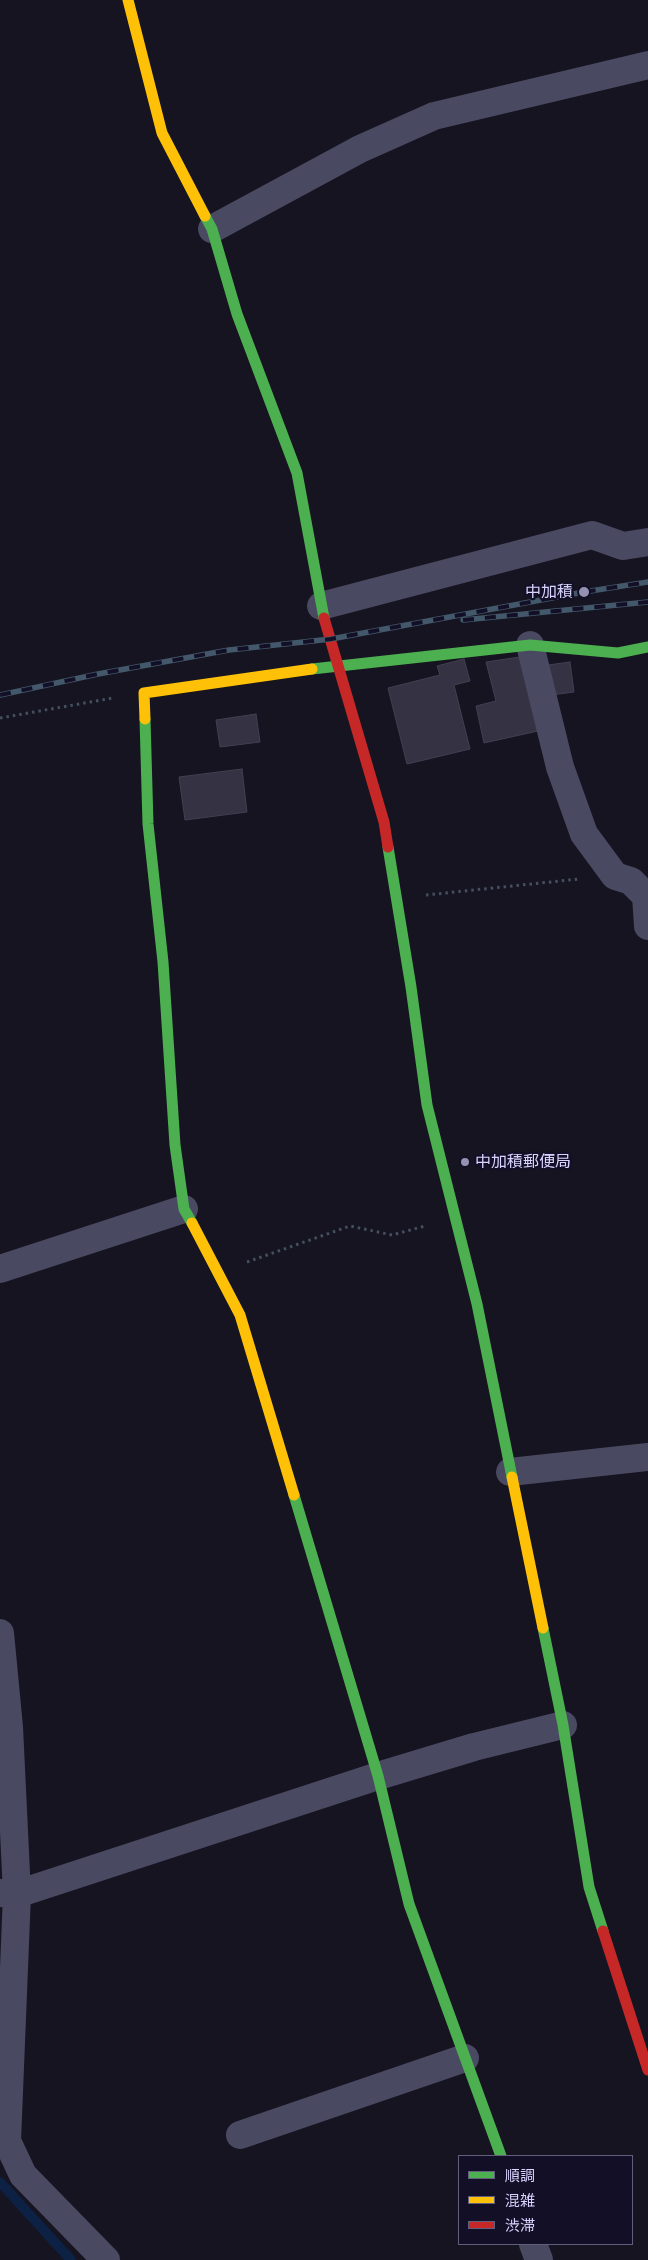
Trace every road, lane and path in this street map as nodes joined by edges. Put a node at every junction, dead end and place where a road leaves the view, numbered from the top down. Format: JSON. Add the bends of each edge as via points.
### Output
{"nodes":[{"id":1,"x":128,"y":0,"type":"edge"},
{"id":2,"x":648,"y":65,"type":"edge"},
{"id":3,"x":212,"y":230,"type":"junction"},
{"id":4,"x":648,"y":542,"type":"edge"},
{"id":5,"x":320,"y":606,"type":"junction"},
{"id":6,"x":530,"y":645,"type":"junction"},
{"id":7,"x":648,"y":647,"type":"edge"},
{"id":8,"x":338,"y":665,"type":"junction"},
{"id":9,"x":144,"y":693,"type":"junction"},
{"id":10,"x":0,"y":718,"type":"edge"},
{"id":11,"x":615,"y":876,"type":"junction"},
{"id":12,"x":647,"y":896,"type":"edge"},
{"id":13,"x":396,"y":898,"type":"junction"},
{"id":14,"x":648,"y":926,"type":"edge"},
{"id":15,"x":184,"y":1209,"type":"junction"},
{"id":16,"x":455,"y":1217,"type":"junction"},
{"id":17,"x":0,"y":1269,"type":"edge"},
{"id":18,"x":217,"y":1272,"type":"junction"},
{"id":19,"x":648,"y":1457,"type":"edge"},
{"id":20,"x":510,"y":1472,"type":"junction"},
{"id":21,"x":0,"y":1633,"type":"edge"},
{"id":22,"x":563,"y":1725,"type":"junction"},
{"id":23,"x":378,"y":1776,"type":"junction"},
{"id":24,"x":8,"y":1894,"type":"edge"},
{"id":25,"x":465,"y":2058,"type":"junction"},
{"id":26,"x":648,"y":2070,"type":"edge"},
{"id":27,"x":240,"y":2135,"type":"dead end"},
{"id":28,"x":501,"y":2155,"type":"edge"},
{"id":29,"x":534,"y":2245,"type":"edge"},
{"id":30,"x":106,"y":2260,"type":"edge"},
{"id":31,"x":539,"y":2260,"type":"edge"}],
"edges":[{"from":1,"to":3,"type":"street","via":[[162,133]]},
{"from":2,"to":3,"type":"street","via":[[434,116],[360,149]]},
{"from":3,"to":5,"type":"street","via":[[237,314],[298,473]]},
{"from":4,"to":5,"type":"street","via":[[623,546],[592,535]]},
{"from":5,"to":8,"type":"street"},
{"from":6,"to":7,"type":"street","via":[[618,653]]},
{"from":6,"to":8,"type":"street"},
{"from":6,"to":11,"type":"street","via":[[560,767],[584,834]]},
{"from":8,"to":9,"type":"street"},
{"from":8,"to":13,"type":"street","via":[[384,822]]},
{"from":9,"to":10,"type":"path"},
{"from":9,"to":15,"type":"street","via":[[148,824],[175,1145]]},
{"from":11,"to":12,"type":"street","via":[[631,881]]},
{"from":11,"to":13,"type":"path"},
{"from":12,"to":14,"type":"street"},
{"from":13,"to":16,"type":"street","via":[[427,1105]]},
{"from":15,"to":17,"type":"street"},
{"from":15,"to":18,"type":"street"},
{"from":16,"to":18,"type":"path","via":[[392,1235],[350,1226]]},
{"from":16,"to":20,"type":"street","via":[[477,1304]]},
{"from":18,"to":23,"type":"street","via":[[240,1315]]},
{"from":19,"to":20,"type":"street"},
{"from":20,"to":22,"type":"street"},
{"from":21,"to":24,"type":"street","via":[[9,1727]]},
{"from":22,"to":23,"type":"street"},
{"from":22,"to":26,"type":"street","via":[[590,1887]]},
{"from":23,"to":24,"type":"street"},
{"from":23,"to":25,"type":"street","via":[[409,1904]]},
{"from":24,"to":30,"type":"street","via":[[7,2141],[23,2174]]},
{"from":25,"to":27,"type":"street"},
{"from":25,"to":28,"type":"street"},
{"from":29,"to":31,"type":"street"}]}
